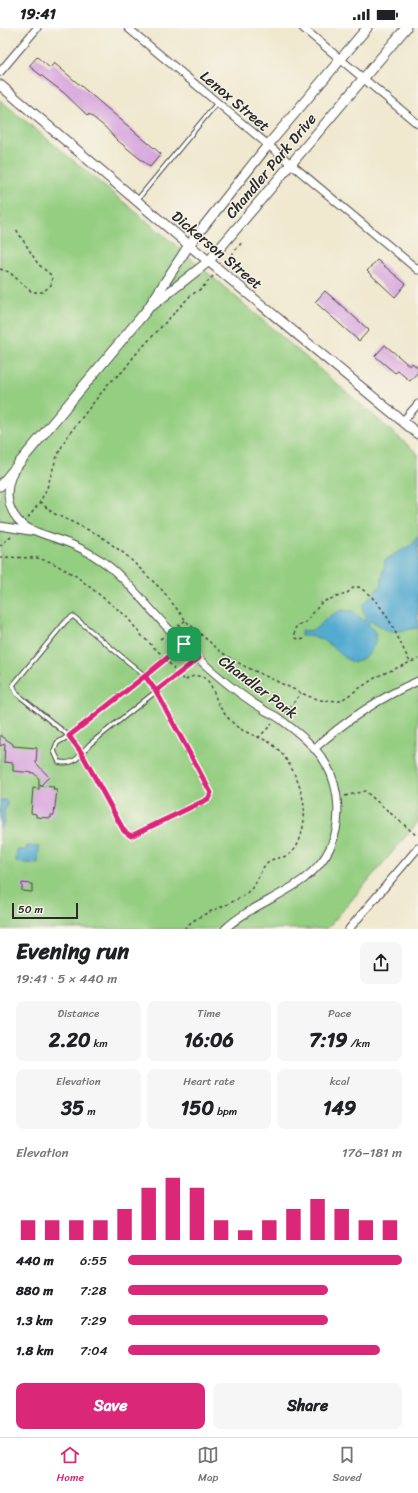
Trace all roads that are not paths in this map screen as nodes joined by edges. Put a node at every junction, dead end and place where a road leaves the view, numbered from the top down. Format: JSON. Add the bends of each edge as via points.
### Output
{"nodes":[{"id":1,"x":38,"y":28,"type":"edge"},
{"id":2,"x":128,"y":28,"type":"edge"},
{"id":3,"x":303,"y":28,"type":"edge"},
{"id":4,"x":367,"y":28,"type":"edge"},
{"id":5,"x":406,"y":28,"type":"edge"},
{"id":6,"x":341,"y":59,"type":"junction"},
{"id":7,"x":0,"y":72,"type":"edge"},
{"id":8,"x":364,"y":78,"type":"junction"},
{"id":9,"x":0,"y":85,"type":"edge"},
{"id":10,"x":217,"y":103,"type":"junction"},
{"id":11,"x":418,"y":124,"type":"edge"},
{"id":12,"x":268,"y":145,"type":"junction"},
{"id":13,"x":291,"y":164,"type":"junction"},
{"id":14,"x":136,"y":200,"type":"junction"},
{"id":15,"x":189,"y":245,"type":"junction"},
{"id":16,"x":209,"y":261,"type":"junction"},
{"id":17,"x":418,"y":270,"type":"edge"},
{"id":18,"x":147,"y":310,"type":"junction"},
{"id":19,"x":418,"y":404,"type":"edge"},
{"id":20,"x":404,"y":421,"type":"junction"},
{"id":21,"x":418,"y":434,"type":"edge"},
{"id":22,"x":17,"y":466,"type":"junction"},
{"id":23,"x":0,"y":486,"type":"edge"},
{"id":24,"x":0,"y":526,"type":"edge"},
{"id":25,"x":20,"y":526,"type":"junction"},
{"id":26,"x":184,"y":644,"type":"junction"},
{"id":27,"x":199,"y":658,"type":"junction"},
{"id":28,"x":145,"y":676,"type":"junction"},
{"id":29,"x":418,"y":681,"type":"edge"},
{"id":30,"x":156,"y":691,"type":"junction"},
{"id":31,"x":69,"y":736,"type":"junction"},
{"id":32,"x":314,"y":749,"type":"junction"},
{"id":33,"x":81,"y":752,"type":"junction"},
{"id":34,"x":418,"y":848,"type":"edge"},
{"id":35,"x":225,"y":929,"type":"edge"},
{"id":36,"x":349,"y":929,"type":"edge"}],
"edges":[{"from":1,"to":7,"type":"street"},
{"from":2,"to":10,"type":"street","name":"Lenox Street"},
{"from":3,"to":6,"type":"street"},
{"from":4,"to":6,"type":"street","name":"Chandler Park Drive"},
{"from":5,"to":8,"type":"street","name":"Chandler Park Drive"},
{"from":6,"to":8,"type":"street"},
{"from":6,"to":12,"type":"street","name":"Chandler Park Drive"},
{"from":8,"to":11,"type":"street"},
{"from":8,"to":13,"type":"street","name":"Chandler Park Drive"},
{"from":9,"to":14,"type":"street","name":"Dickerson Street"},
{"from":10,"to":12,"type":"street","name":"Lenox Street"},
{"from":10,"to":14,"type":"lane"},
{"from":12,"to":13,"type":"street","name":"Lenox Street"},
{"from":12,"to":15,"type":"street","name":"Chandler Park Drive"},
{"from":13,"to":16,"type":"street","name":"Chandler Park Drive"},
{"from":13,"to":17,"type":"street","name":"Lenox Street"},
{"from":14,"to":15,"type":"street","name":"Dickerson Street"},
{"from":15,"to":16,"type":"street","name":"Dickerson Street"},
{"from":15,"to":18,"type":"street","name":"Chandler Park Drive"},
{"from":16,"to":18,"type":"street","name":"Chandler Park Drive"},
{"from":16,"to":20,"type":"street","name":"Dickerson Street"},
{"from":18,"to":22,"type":"street","name":"Chandler Park Drive"},
{"from":19,"to":20,"type":"street"},
{"from":20,"to":21,"type":"street","name":"Dickerson Street"},
{"from":22,"to":23,"type":"street","name":"Chandler Park Drive"},
{"from":22,"to":25,"type":"street","name":"Chandler Park","via":[[8,485],[8,494]]},
{"from":24,"to":25,"type":"street","name":"Chandler Park"},
{"from":25,"to":26,"type":"street","name":"Chandler Park","via":[[75,546],[103,562]]},
{"from":26,"to":27,"type":"street","name":"Chandler Park"},
{"from":26,"to":28,"type":"lane"},
{"from":27,"to":30,"type":"lane"},
{"from":27,"to":32,"type":"street","name":"Chandler Park","via":[[263,710],[279,718]]},
{"from":28,"to":30,"type":"lane"},
{"from":28,"to":31,"type":"lane"},
{"from":28,"to":31,"type":"lane","via":[[73,616],[66,621],[13,685],[17,694]]},
{"from":29,"to":32,"type":"street","via":[[360,712]]},
{"from":30,"to":33,"type":"lane"},
{"from":30,"to":33,"type":"lane","via":[[211,793],[208,799],[131,836],[124,831]]},
{"from":31,"to":33,"type":"lane"},
{"from":31,"to":33,"type":"lane","via":[[54,747],[55,757],[59,762],[68,764],[76,760]]},
{"from":32,"to":35,"type":"street","name":"Chandler Park","via":[[329,770],[336,798],[338,818],[327,853],[314,871],[302,881],[256,906]]},
{"from":34,"to":36,"type":"street"}]}
